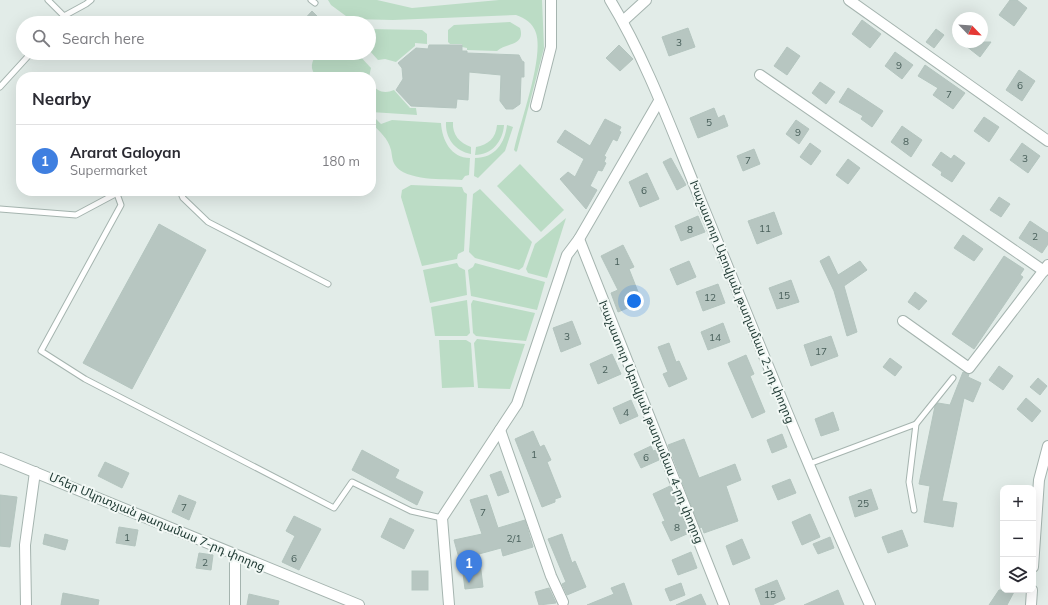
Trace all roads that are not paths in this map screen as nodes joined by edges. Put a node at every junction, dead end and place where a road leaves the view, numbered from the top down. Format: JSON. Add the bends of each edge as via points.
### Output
{"nodes":[{"id":1,"x":48,"y":0,"type":"edge"},
{"id":2,"x":91,"y":0,"type":"edge"},
{"id":3,"x":551,"y":0,"type":"edge"},
{"id":4,"x":610,"y":0,"type":"edge"},
{"id":5,"x":646,"y":0,"type":"edge"},
{"id":6,"x":849,"y":0,"type":"edge"},
{"id":7,"x":64,"y":16,"type":"joint"},
{"id":8,"x":623,"y":21,"type":"junction"},
{"id":9,"x":25,"y":60,"type":"edge"},
{"id":10,"x":760,"y":75,"type":"dead end"},
{"id":11,"x":0,"y":87,"type":"edge"},
{"id":12,"x":659,"y":101,"type":"junction"},
{"id":13,"x":536,"y":106,"type":"dead end"},
{"id":14,"x":1048,"y":141,"type":"edge"},
{"id":15,"x":112,"y":196,"type":"edge"},
{"id":16,"x":120,"y":196,"type":"edge"},
{"id":17,"x":182,"y":196,"type":"edge"},
{"id":18,"x":0,"y":209,"type":"edge"},
{"id":19,"x":579,"y":238,"type":"junction"},
{"id":20,"x":1046,"y":268,"type":"edge"},
{"id":21,"x":328,"y":284,"type":"dead end"},
{"id":22,"x":903,"y":320,"type":"dead end"},
{"id":23,"x":952,"y":378,"type":"dead end"},
{"id":24,"x":916,"y":424,"type":"junction"},
{"id":25,"x":500,"y":430,"type":"junction"},
{"id":26,"x":1048,"y":446,"type":"edge"},
{"id":27,"x":0,"y":458,"type":"edge"},
{"id":28,"x":809,"y":464,"type":"junction"},
{"id":29,"x":35,"y":472,"type":"junction"},
{"id":30,"x":914,"y":510,"type":"dead end"},
{"id":31,"x":442,"y":518,"type":"junction"},
{"id":32,"x":235,"y":555,"type":"junction"},
{"id":33,"x":1034,"y":557,"type":"edge"},
{"id":34,"x":1032,"y":593,"type":"edge"},
{"id":35,"x":563,"y":602,"type":"dead end"},
{"id":36,"x":26,"y":605,"type":"edge"},
{"id":37,"x":235,"y":605,"type":"edge"},
{"id":38,"x":359,"y":605,"type":"edge"},
{"id":39,"x":449,"y":605,"type":"edge"},
{"id":40,"x":724,"y":605,"type":"edge"},
{"id":41,"x":870,"y":605,"type":"edge"},
{"id":42,"x":1030,"y":605,"type":"edge"}],
"edges":[{"from":1,"to":7,"type":"lane"},
{"from":2,"to":7,"type":"lane"},
{"from":3,"to":13,"type":"street","via":[[551,47]]},
{"from":4,"to":8,"type":"street","name":"Խաչատուր Աբովյան թաղամաս 2-րդ փողոց"},
{"from":5,"to":8,"type":"street"},
{"from":6,"to":14,"type":"street"},
{"from":8,"to":12,"type":"street","name":"Խաչատուր Աբովյան թաղամաս 2-րդ փողոց"},
{"from":9,"to":11,"type":"lane"},
{"from":10,"to":20,"type":"street"},
{"from":12,"to":19,"type":"street"},
{"from":12,"to":28,"type":"street","name":"Խաչատուր Աբովյան թաղամաս 2-րդ փողոց"},
{"from":15,"to":18,"type":"lane","via":[[76,215]]},
{"from":16,"to":31,"type":"lane","via":[[121,205],[41,350],[86,379],[334,508],[352,482],[411,511]]},
{"from":17,"to":21,"type":"lane","via":[[208,222]]},
{"from":19,"to":25,"type":"street","via":[[567,255],[517,404]]},
{"from":19,"to":40,"type":"street","name":"Խաչատուր Աբովյան թաղամաս 4-րդ փողոց"},
{"from":20,"to":22,"type":"street","via":[[969,368]]},
{"from":23,"to":24,"type":"lane"},
{"from":24,"to":28,"type":"lane"},
{"from":24,"to":30,"type":"lane","via":[[909,482]]},
{"from":25,"to":31,"type":"street"},
{"from":25,"to":35,"type":"street","via":[[551,576]]},
{"from":26,"to":33,"type":"street","via":[[1039,480]]},
{"from":27,"to":29,"type":"street"},
{"from":28,"to":41,"type":"street","name":"Խաչատուր Աբովյան թաղամաս 2-րդ փողոց"},
{"from":29,"to":32,"type":"street","name":"Մհեր Մկրտչյան թաղամաս 7-րդ փողոց"},
{"from":29,"to":36,"type":"street","name":"Մհեր Մկրտչյան թաղամաս 7-րդ փողոց","via":[[25,544]]},
{"from":31,"to":39,"type":"street"},
{"from":32,"to":37,"type":"street"},
{"from":32,"to":38,"type":"street","name":"Մհեր Մկրտչյան թաղամաս 7-րդ փողոց"},
{"from":34,"to":42,"type":"street"}]}
